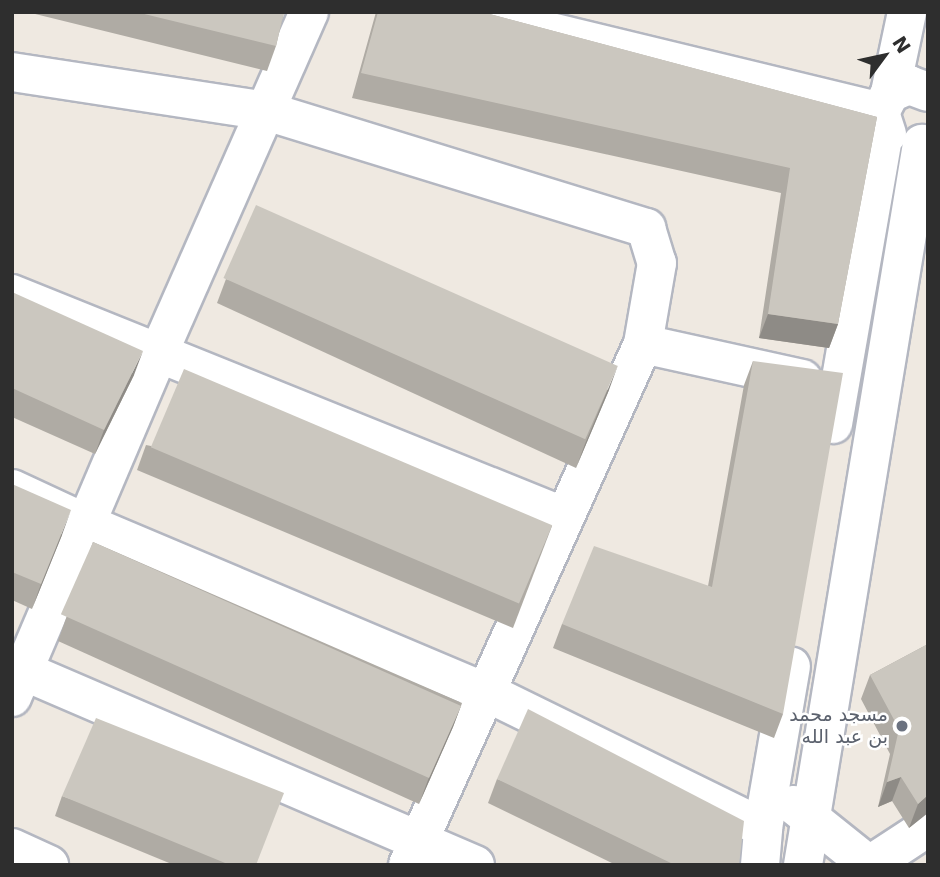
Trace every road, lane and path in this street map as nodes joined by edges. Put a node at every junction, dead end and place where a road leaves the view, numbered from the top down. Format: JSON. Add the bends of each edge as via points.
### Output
{"nodes":[{"id":1,"x":309,"y":12,"type":"edge"},
{"id":2,"x":468,"y":12,"type":"edge"},
{"id":3,"x":907,"y":12,"type":"edge"},
{"id":4,"x":12,"y":72,"type":"edge"},
{"id":5,"x":928,"y":92,"type":"edge"},
{"id":6,"x":266,"y":111,"type":"junction"},
{"id":7,"x":885,"y":112,"type":"junction"},
{"id":8,"x":925,"y":141,"type":"edge"},
{"id":9,"x":12,"y":294,"type":"edge"},
{"id":10,"x":643,"y":344,"type":"junction"},
{"id":11,"x":159,"y":352,"type":"junction"},
{"id":12,"x":839,"y":387,"type":"junction"},
{"id":13,"x":828,"y":454,"type":"edge"},
{"id":14,"x":12,"y":489,"type":"edge"},
{"id":15,"x":565,"y":517,"type":"junction"},
{"id":16,"x":87,"y":524,"type":"junction"},
{"id":17,"x":797,"y":629,"type":"edge"},
{"id":18,"x":16,"y":678,"type":"edge"},
{"id":19,"x":488,"y":693,"type":"junction"},
{"id":20,"x":769,"y":790,"type":"junction"},
{"id":21,"x":811,"y":816,"type":"junction"},
{"id":22,"x":928,"y":827,"type":"edge"},
{"id":23,"x":761,"y":846,"type":"edge"},
{"id":24,"x":12,"y":848,"type":"edge"},
{"id":25,"x":412,"y":853,"type":"edge"},
{"id":26,"x":49,"y":865,"type":"edge"},
{"id":27,"x":475,"y":865,"type":"edge"},
{"id":28,"x":803,"y":865,"type":"edge"},
{"id":29,"x":869,"y":865,"type":"edge"}],
"edges":[{"from":1,"to":6,"type":"street"},
{"from":2,"to":7,"type":"street"},
{"from":3,"to":7,"type":"street"},
{"from":4,"to":6,"type":"street"},
{"from":5,"to":7,"type":"street","via":[[909,85]]},
{"from":6,"to":10,"type":"street","via":[[646,228],[657,263]]},
{"from":6,"to":11,"type":"street"},
{"from":7,"to":8,"type":"street","via":[[901,145]]},
{"from":7,"to":12,"type":"street"},
{"from":8,"to":21,"type":"street"},
{"from":9,"to":11,"type":"street"},
{"from":10,"to":12,"type":"street"},
{"from":10,"to":15,"type":"street"},
{"from":11,"to":15,"type":"street"},
{"from":11,"to":16,"type":"street"},
{"from":12,"to":13,"type":"street"},
{"from":14,"to":16,"type":"street"},
{"from":15,"to":19,"type":"street"},
{"from":16,"to":18,"type":"street"},
{"from":16,"to":19,"type":"street"},
{"from":17,"to":20,"type":"street"},
{"from":18,"to":25,"type":"street"},
{"from":19,"to":23,"type":"street"},
{"from":19,"to":25,"type":"street"},
{"from":20,"to":21,"type":"street"},
{"from":20,"to":23,"type":"street"},
{"from":21,"to":28,"type":"street"},
{"from":21,"to":29,"type":"street"},
{"from":22,"to":29,"type":"street"},
{"from":24,"to":26,"type":"street"},
{"from":25,"to":27,"type":"street"}]}
